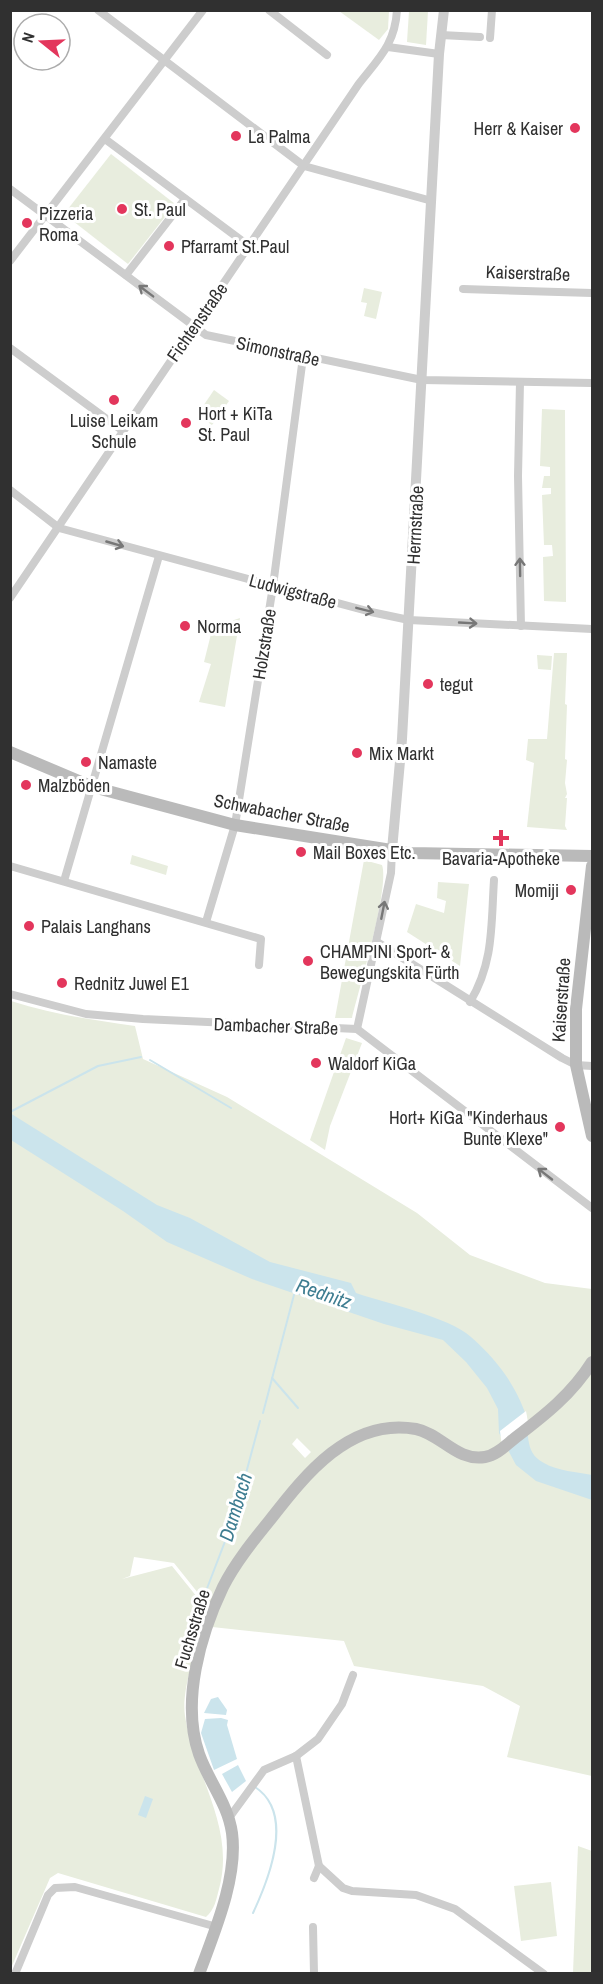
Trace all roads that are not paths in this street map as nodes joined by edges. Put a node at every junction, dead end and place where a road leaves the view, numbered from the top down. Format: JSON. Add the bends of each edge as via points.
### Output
{"nodes":[{"id":1,"x":98,"y":10,"type":"edge"},
{"id":2,"x":203,"y":10,"type":"edge"},
{"id":3,"x":269,"y":10,"type":"edge"},
{"id":4,"x":397,"y":10,"type":"edge"},
{"id":5,"x":492,"y":10,"type":"edge"},
{"id":6,"x":442,"y":12,"type":"edge"},
{"id":7,"x":441,"y":35,"type":"junction"},
{"id":8,"x":480,"y":37,"type":"dead end"},
{"id":9,"x":490,"y":38,"type":"dead end"},
{"id":10,"x":388,"y":47,"type":"junction"},
{"id":11,"x":439,"y":54,"type":"junction"},
{"id":12,"x":327,"y":55,"type":"dead end"},
{"id":13,"x":165,"y":60,"type":"junction"},
{"id":14,"x":105,"y":139,"type":"junction"},
{"id":15,"x":303,"y":166,"type":"junction"},
{"id":16,"x":10,"y":189,"type":"edge"},
{"id":17,"x":185,"y":199,"type":"junction"},
{"id":18,"x":432,"y":201,"type":"junction"},
{"id":19,"x":46,"y":215,"type":"junction"},
{"id":20,"x":249,"y":246,"type":"junction"},
{"id":21,"x":10,"y":261,"type":"edge"},
{"id":22,"x":126,"y":275,"type":"junction"},
{"id":23,"x":463,"y":289,"type":"dead end"},
{"id":24,"x":592,"y":293,"type":"edge"},
{"id":25,"x":193,"y":327,"type":"junction"},
{"id":26,"x":10,"y":348,"type":"edge"},
{"id":27,"x":303,"y":357,"type":"junction"},
{"id":28,"x":422,"y":380,"type":"junction"},
{"id":29,"x":520,"y":382,"type":"junction"},
{"id":30,"x":592,"y":383,"type":"edge"},
{"id":31,"x":123,"y":431,"type":"junction"},
{"id":32,"x":10,"y":490,"type":"edge"},
{"id":33,"x":59,"y":528,"type":"junction"},
{"id":34,"x":159,"y":556,"type":"junction"},
{"id":35,"x":273,"y":586,"type":"junction"},
{"id":36,"x":10,"y":598,"type":"edge"},
{"id":37,"x":409,"y":620,"type":"junction"},
{"id":38,"x":521,"y":626,"type":"junction"},
{"id":39,"x":592,"y":630,"type":"edge"},
{"id":40,"x":10,"y":752,"type":"edge"},
{"id":41,"x":93,"y":787,"type":"junction"},
{"id":42,"x":235,"y":825,"type":"junction"},
{"id":43,"x":392,"y":850,"type":"junction"},
{"id":44,"x":592,"y":856,"type":"edge"},
{"id":45,"x":10,"y":866,"type":"edge"},
{"id":46,"x":592,"y":866,"type":"edge"},
{"id":47,"x":494,"y":880,"type":"dead end"},
{"id":48,"x":64,"y":881,"type":"junction"},
{"id":49,"x":206,"y":922,"type":"junction"},
{"id":50,"x":377,"y":942,"type":"junction"},
{"id":51,"x":259,"y":965,"type":"dead end"},
{"id":52,"x":10,"y":994,"type":"edge"},
{"id":53,"x":470,"y":1002,"type":"junction"},
{"id":54,"x":357,"y":1029,"type":"junction"},
{"id":55,"x":576,"y":1065,"type":"junction"},
{"id":56,"x":592,"y":1066,"type":"edge"},
{"id":57,"x":592,"y":1136,"type":"edge"},
{"id":58,"x":592,"y":1208,"type":"edge"},
{"id":59,"x":592,"y":1362,"type":"edge"},
{"id":60,"x":353,"y":1675,"type":"dead end"},
{"id":61,"x":296,"y":1756,"type":"junction"},
{"id":62,"x":229,"y":1818,"type":"junction"},
{"id":63,"x":319,"y":1866,"type":"junction"},
{"id":64,"x":314,"y":1878,"type":"dead end"},
{"id":65,"x":217,"y":1927,"type":"junction"},
{"id":66,"x":314,"y":1927,"type":"dead end"},
{"id":67,"x":15,"y":1974,"type":"edge"},
{"id":68,"x":199,"y":1974,"type":"edge"},
{"id":69,"x":314,"y":1974,"type":"edge"},
{"id":70,"x":543,"y":1974,"type":"edge"}],
"edges":[{"from":1,"to":13,"type":"street"},
{"from":2,"to":13,"type":"street"},
{"from":3,"to":12,"type":"street"},
{"from":4,"to":10,"type":"street","via":[[396,31]]},
{"from":5,"to":9,"type":"street"},
{"from":6,"to":7,"type":"street","name":"Herrnstraße"},
{"from":7,"to":8,"type":"street"},
{"from":7,"to":11,"type":"street","name":"Herrnstraße"},
{"from":10,"to":11,"type":"street"},
{"from":10,"to":15,"type":"street","name":"Fichtenstraße"},
{"from":11,"to":18,"type":"street","name":"Herrnstraße"},
{"from":13,"to":14,"type":"street"},
{"from":13,"to":15,"type":"street"},
{"from":14,"to":17,"type":"street"},
{"from":14,"to":19,"type":"street"},
{"from":15,"to":18,"type":"street"},
{"from":15,"to":20,"type":"street","name":"Fichtenstraße"},
{"from":16,"to":19,"type":"street","name":"Simonstraße"},
{"from":17,"to":20,"type":"street"},
{"from":17,"to":22,"type":"street"},
{"from":18,"to":28,"type":"street","name":"Herrnstraße"},
{"from":19,"to":21,"type":"street"},
{"from":19,"to":22,"type":"street","name":"Simonstraße"},
{"from":20,"to":25,"type":"street","name":"Fichtenstraße"},
{"from":25,"to":22,"type":"street","name":"Simonstraße","one_way":true},
{"from":23,"to":24,"type":"street","name":"Kaiserstraße"},
{"from":25,"to":27,"type":"street","name":"Simonstraße","via":[[206,335]]},
{"from":25,"to":31,"type":"street","name":"Fichtenstraße"},
{"from":26,"to":31,"type":"street"},
{"from":27,"to":28,"type":"street","name":"Simonstraße"},
{"from":27,"to":35,"type":"street","name":"Holzstraße"},
{"from":28,"to":29,"type":"street","name":"Simonstraße"},
{"from":28,"to":37,"type":"street","name":"Herrnstraße"},
{"from":29,"to":30,"type":"street","name":"Simonstraße"},
{"from":38,"to":29,"type":"street","one_way":true},
{"from":31,"to":33,"type":"street","name":"Fichtenstraße"},
{"from":32,"to":33,"type":"street","name":"Ludwigstraße"},
{"from":33,"to":34,"type":"street","name":"Ludwigstraße","one_way":true},
{"from":33,"to":36,"type":"street","name":"Fichtenstraße"},
{"from":34,"to":35,"type":"street","name":"Ludwigstraße"},
{"from":34,"to":41,"type":"street"},
{"from":35,"to":37,"type":"street","name":"Ludwigstraße","one_way":true},
{"from":35,"to":42,"type":"street","name":"Holzstraße"},
{"from":37,"to":38,"type":"street","name":"Ludwigstraße","one_way":true},
{"from":37,"to":43,"type":"street","name":"Herrnstraße"},
{"from":38,"to":39,"type":"street","name":"Ludwigstraße"},
{"from":40,"to":41,"type":"main road","name":"Schwabacher Straße"},
{"from":41,"to":42,"type":"main road","name":"Schwabacher Straße"},
{"from":41,"to":48,"type":"street"},
{"from":42,"to":43,"type":"main road","name":"Schwabacher Straße"},
{"from":42,"to":49,"type":"street","name":"Holzstraße"},
{"from":43,"to":44,"type":"main road","name":"Schwabacher Straße"},
{"from":50,"to":43,"type":"street","name":"Herrnstraße","one_way":true},
{"from":45,"to":48,"type":"street"},
{"from":46,"to":55,"type":"main road","name":"Kaiserstraße","via":[[576,1009]]},
{"from":47,"to":53,"type":"street","via":[[488,955],[483,980]]},
{"from":48,"to":49,"type":"street"},
{"from":49,"to":51,"type":"street","via":[[261,939]]},
{"from":50,"to":53,"type":"street"},
{"from":50,"to":54,"type":"street","name":"Herrnstraße"},
{"from":52,"to":54,"type":"street","name":"Dambacher Straße","via":[[86,1014]]},
{"from":53,"to":55,"type":"street"},
{"from":58,"to":54,"type":"street","name":"Dambacher Straße","one_way":true},
{"from":55,"to":56,"type":"street"},
{"from":55,"to":57,"type":"main road","name":"Kaiserstraße"},
{"from":59,"to":62,"type":"main road","name":"Fuchsstraße","via":[[573,1389],[489,1457],[468,1456],[430,1433],[406,1428],[352,1439],[317,1464],[246,1551],[212,1615],[193,1694],[198,1752]]},
{"from":60,"to":61,"type":"street","via":[[332,1720],[318,1739]]},
{"from":61,"to":62,"type":"street","via":[[264,1770]]},
{"from":61,"to":63,"type":"street"},
{"from":62,"to":65,"type":"main road","name":"Fuchsstraße","via":[[229,1880]]},
{"from":63,"to":64,"type":"street"},
{"from":63,"to":70,"type":"street","via":[[352,1891],[416,1895],[455,1910]]},
{"from":65,"to":67,"type":"street","via":[[75,1887],[54,1888]]},
{"from":65,"to":68,"type":"main road","name":"Fuchsstraße"},
{"from":66,"to":69,"type":"street"}]}
